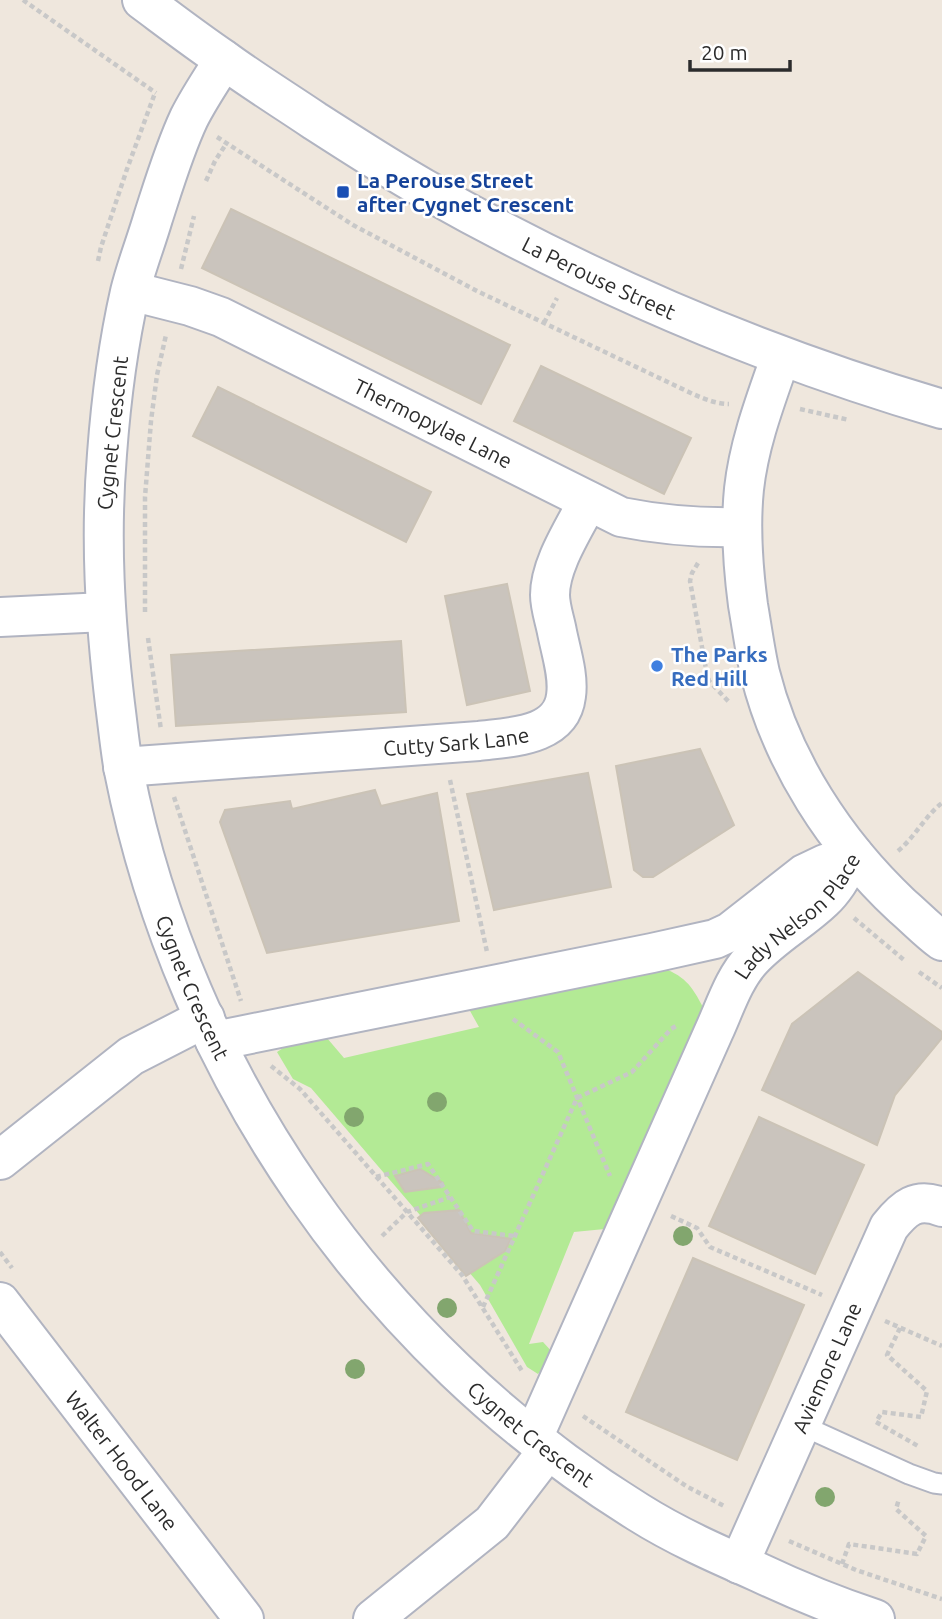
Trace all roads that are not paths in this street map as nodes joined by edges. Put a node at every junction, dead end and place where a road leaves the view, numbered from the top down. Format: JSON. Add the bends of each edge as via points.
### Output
{"nodes":[{"id":1,"x":149,"y":2,"type":"edge"},
{"id":2,"x":224,"y":60,"type":"junction"},
{"id":3,"x":131,"y":291,"type":"junction"},
{"id":4,"x":781,"y":356,"type":"junction"},
{"id":5,"x":942,"y":409,"type":"edge"},
{"id":6,"x":588,"y":501,"type":"junction"},
{"id":7,"x":742,"y":527,"type":"junction"},
{"id":8,"x":105,"y":612,"type":"junction"},
{"id":9,"x":0,"y":617,"type":"edge"},
{"id":10,"x":123,"y":767,"type":"junction"},
{"id":11,"x":854,"y":855,"type":"junction"},
{"id":12,"x":942,"y":941,"type":"edge"},
{"id":13,"x":210,"y":1029,"type":"junction"},
{"id":14,"x":0,"y":1160,"type":"edge"},
{"id":15,"x":942,"y":1207,"type":"edge"},
{"id":16,"x":0,"y":1302,"type":"edge"},
{"id":17,"x":801,"y":1425,"type":"junction"},
{"id":18,"x":541,"y":1444,"type":"junction"},
{"id":19,"x":942,"y":1484,"type":"edge"},
{"id":20,"x":739,"y":1564,"type":"junction"},
{"id":21,"x":244,"y":1619,"type":"edge"},
{"id":22,"x":373,"y":1619,"type":"edge"},
{"id":23,"x":875,"y":1619,"type":"edge"}],
"edges":[{"from":1,"to":2,"type":"street","name":"La Perouse Street"},
{"from":2,"to":3,"type":"street","name":"Cygnet Crescent","via":[[190,117],[168,171]]},
{"from":2,"to":4,"type":"street","name":"La Perouse Street","via":[[433,194],[624,291]]},
{"from":3,"to":6,"type":"street","name":"Thermopylae Lane","via":[[221,317]]},
{"from":3,"to":8,"type":"street","name":"Cygnet Crescent","via":[[109,428]]},
{"from":4,"to":5,"type":"street","name":"La Perouse Street"},
{"from":4,"to":7,"type":"street","via":[[786,409],[751,447]]},
{"from":6,"to":7,"type":"street","name":"Thermopylae Lane","via":[[640,521]]},
{"from":6,"to":10,"type":"street","name":"Cutty Sark Lane","via":[[553,572],[550,596],[566,697],[562,711],[546,727],[479,741]]},
{"from":7,"to":11,"type":"street","via":[[753,637],[774,715],[807,786]]},
{"from":8,"to":9,"type":"street"},
{"from":8,"to":10,"type":"street","name":"Cygnet Crescent"},
{"from":10,"to":13,"type":"street","name":"Cygnet Crescent","via":[[149,872]]},
{"from":11,"to":12,"type":"street"},
{"from":11,"to":13,"type":"street","name":"Lady Nelson Place","via":[[804,874],[715,939],[491,968]]},
{"from":11,"to":18,"type":"street","name":"Lady Nelson Place","via":[[825,899],[741,973],[710,1039],[654,1205]]},
{"from":13,"to":14,"type":"street","via":[[131,1056]]},
{"from":13,"to":18,"type":"street","name":"Cygnet Crescent","via":[[277,1153],[355,1262],[437,1353]]},
{"from":15,"to":17,"type":"street","name":"Aviemore Lane","via":[[911,1206],[889,1227]]},
{"from":16,"to":21,"type":"street","name":"Walter Hood Lane"},
{"from":17,"to":19,"type":"lane","via":[[909,1474]]},
{"from":17,"to":20,"type":"street","name":"Aviemore Lane"},
{"from":18,"to":20,"type":"street","name":"Cygnet Crescent","via":[[640,1513]]},
{"from":18,"to":22,"type":"street","via":[[492,1523]]},
{"from":20,"to":23,"type":"street","name":"Cygnet Crescent"}]}
